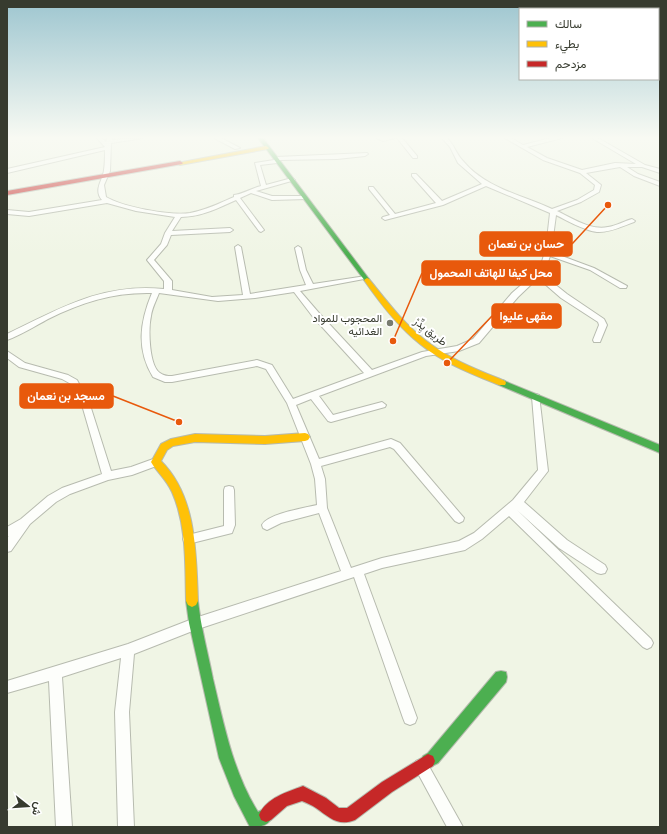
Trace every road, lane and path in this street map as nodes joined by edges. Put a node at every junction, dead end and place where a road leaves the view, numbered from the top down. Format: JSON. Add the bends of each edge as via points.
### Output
{"nodes":[{"id":1,"x":85,"y":177,"type":"edge"},
{"id":2,"x":91,"y":177,"type":"edge"},
{"id":3,"x":105,"y":177,"type":"edge"},
{"id":4,"x":261,"y":177,"type":"edge"},
{"id":5,"x":290,"y":177,"type":"edge"},
{"id":6,"x":416,"y":177,"type":"edge"},
{"id":7,"x":478,"y":177,"type":"edge"},
{"id":8,"x":588,"y":177,"type":"edge"},
{"id":9,"x":641,"y":177,"type":"edge"},
{"id":10,"x":292,"y":180,"type":"junction"},
{"id":11,"x":486,"y":184,"type":"junction"},
{"id":12,"x":660,"y":184,"type":"edge"},
{"id":13,"x":264,"y":186,"type":"junction"},
{"id":14,"x":7,"y":188,"type":"edge"},
{"id":15,"x":371,"y":188,"type":"dead end"},
{"id":16,"x":250,"y":191,"type":"junction"},
{"id":17,"x":7,"y":193,"type":"edge"},
{"id":18,"x":236,"y":196,"type":"junction"},
{"id":19,"x":305,"y":198,"type":"junction"},
{"id":20,"x":106,"y":201,"type":"junction"},
{"id":21,"x":441,"y":204,"type":"junction"},
{"id":22,"x":10,"y":212,"type":"edge"},
{"id":23,"x":553,"y":212,"type":"junction"},
{"id":24,"x":179,"y":215,"type":"junction"},
{"id":25,"x":393,"y":215,"type":"junction"},
{"id":26,"x":385,"y":218,"type":"dead end"},
{"id":27,"x":7,"y":219,"type":"edge"},
{"id":28,"x":632,"y":221,"type":"dead end"},
{"id":29,"x":230,"y":230,"type":"dead end"},
{"id":30,"x":262,"y":230,"type":"dead end"},
{"id":31,"x":168,"y":233,"type":"junction"},
{"id":32,"x":238,"y":247,"type":"dead end"},
{"id":33,"x":298,"y":248,"type":"dead end"},
{"id":34,"x":548,"y":253,"type":"junction"},
{"id":35,"x":538,"y":274,"type":"junction"},
{"id":36,"x":364,"y":277,"type":"junction"},
{"id":37,"x":310,"y":286,"type":"junction"},
{"id":38,"x":623,"y":286,"type":"dead end"},
{"id":39,"x":295,"y":289,"type":"junction"},
{"id":40,"x":156,"y":291,"type":"junction"},
{"id":41,"x":168,"y":292,"type":"junction"},
{"id":42,"x":247,"y":296,"type":"junction"},
{"id":43,"x":7,"y":337,"type":"edge"},
{"id":44,"x":597,"y":340,"type":"dead end"},
{"id":45,"x":435,"y":351,"type":"junction"},
{"id":46,"x":7,"y":354,"type":"edge"},
{"id":47,"x":370,"y":374,"type":"junction"},
{"id":48,"x":313,"y":395,"type":"junction"},
{"id":49,"x":536,"y":398,"type":"junction"},
{"id":50,"x":291,"y":403,"type":"junction"},
{"id":51,"x":382,"y":405,"type":"dead end"},
{"id":52,"x":305,"y":436,"type":"junction"},
{"id":53,"x":660,"y":449,"type":"edge"},
{"id":54,"x":156,"y":462,"type":"junction"},
{"id":55,"x":316,"y":464,"type":"junction"},
{"id":56,"x":108,"y":476,"type":"junction"},
{"id":57,"x":229,"y":490,"type":"dead end"},
{"id":58,"x":513,"y":506,"type":"junction"},
{"id":59,"x":322,"y":508,"type":"junction"},
{"id":60,"x":460,"y":518,"type":"dead end"},
{"id":61,"x":26,"y":521,"type":"junction"},
{"id":62,"x":267,"y":526,"type":"dead end"},
{"id":63,"x":7,"y":532,"type":"edge"},
{"id":64,"x":188,"y":539,"type":"junction"},
{"id":65,"x":7,"y":547,"type":"edge"},
{"id":66,"x":602,"y":569,"type":"dead end"},
{"id":67,"x":353,"y":573,"type":"junction"},
{"id":68,"x":195,"y":624,"type":"junction"},
{"id":69,"x":647,"y":643,"type":"dead end"},
{"id":70,"x":128,"y":650,"type":"junction"},
{"id":71,"x":55,"y":674,"type":"junction"},
{"id":72,"x":501,"y":678,"type":"dead end"},
{"id":73,"x":7,"y":687,"type":"edge"},
{"id":74,"x":410,"y":718,"type":"dead end"},
{"id":75,"x":421,"y":766,"type":"junction"},
{"id":76,"x":253,"y":825,"type":"edge"},
{"id":77,"x":64,"y":827,"type":"edge"},
{"id":78,"x":126,"y":827,"type":"edge"},
{"id":79,"x":455,"y":827,"type":"edge"}],
"edges":[{"from":1,"to":14,"type":"street"},
{"from":2,"to":17,"type":"street"},
{"from":3,"to":20,"type":"street","via":[[101,185]]},
{"from":4,"to":13,"type":"street"},
{"from":5,"to":10,"type":"street","name":"طريق يِدِّرْ"},
{"from":6,"to":21,"type":"street"},
{"from":7,"to":11,"type":"street"},
{"from":8,"to":23,"type":"street","via":[[598,185],[597,191]]},
{"from":9,"to":12,"type":"street"},
{"from":10,"to":13,"type":"street"},
{"from":10,"to":19,"type":"street","name":"طريق يِدِّرْ"},
{"from":11,"to":21,"type":"street"},
{"from":11,"to":23,"type":"street"},
{"from":13,"to":16,"type":"street"},
{"from":15,"to":25,"type":"street"},
{"from":16,"to":18,"type":"street"},
{"from":16,"to":19,"type":"street","via":[[272,198]]},
{"from":18,"to":24,"type":"street","via":[[202,213]]},
{"from":18,"to":30,"type":"street"},
{"from":19,"to":36,"type":"street","name":"طريق يِدِّرْ"},
{"from":20,"to":22,"type":"street","via":[[29,214]]},
{"from":20,"to":24,"type":"street","via":[[136,210]]},
{"from":21,"to":25,"type":"street"},
{"from":22,"to":27,"type":"street"},
{"from":23,"to":28,"type":"street","via":[[598,230]]},
{"from":23,"to":34,"type":"street"},
{"from":24,"to":31,"type":"street"},
{"from":25,"to":26,"type":"street"},
{"from":29,"to":31,"type":"street"},
{"from":31,"to":41,"type":"street","via":[[164,245],[150,260],[168,281]]},
{"from":32,"to":42,"type":"street"},
{"from":33,"to":37,"type":"street"},
{"from":34,"to":35,"type":"street"},
{"from":34,"to":38,"type":"street","via":[[592,269]]},
{"from":35,"to":44,"type":"street","via":[[601,322],[603,329]]},
{"from":35,"to":45,"type":"street","via":[[525,284],[476,341],[459,348]]},
{"from":36,"to":37,"type":"street"},
{"from":36,"to":45,"type":"street","name":"طريق يِدِّرْ","via":[[400,321]]},
{"from":37,"to":39,"type":"street"},
{"from":39,"to":42,"type":"street"},
{"from":39,"to":47,"type":"street"},
{"from":40,"to":41,"type":"street"},
{"from":40,"to":43,"type":"street","via":[[120,292],[80,302]]},
{"from":40,"to":50,"type":"street","via":[[147,314],[146,327],[149,359],[156,375],[172,380],[262,363],[272,369]]},
{"from":41,"to":42,"type":"street","via":[[208,298]]},
{"from":45,"to":47,"type":"street"},
{"from":45,"to":49,"type":"street","name":"طريق يِدِّرْ","via":[[473,371]]},
{"from":46,"to":56,"type":"street","via":[[22,365],[74,382],[86,405]]},
{"from":47,"to":48,"type":"street"},
{"from":48,"to":50,"type":"street"},
{"from":48,"to":51,"type":"street","via":[[331,419]]},
{"from":49,"to":53,"type":"street","name":"طريق يِدِّرْ"},
{"from":49,"to":58,"type":"street","via":[[543,471]]},
{"from":50,"to":52,"type":"street"},
{"from":52,"to":54,"type":"street","via":[[265,440],[195,438],[164,447]]},
{"from":52,"to":55,"type":"street"},
{"from":54,"to":56,"type":"street"},
{"from":54,"to":64,"type":"street","via":[[169,475],[181,499]]},
{"from":55,"to":59,"type":"street"},
{"from":55,"to":60,"type":"street","via":[[391,443],[402,450]]},
{"from":56,"to":61,"type":"street","via":[[66,491]]},
{"from":57,"to":64,"type":"street","via":[[228,530]]},
{"from":58,"to":66,"type":"street","via":[[563,544]]},
{"from":58,"to":67,"type":"street","via":[[478,536],[461,546],[434,550]]},
{"from":58,"to":69,"type":"street"},
{"from":59,"to":62,"type":"street","via":[[279,519]]},
{"from":59,"to":67,"type":"street"},
{"from":61,"to":63,"type":"street"},
{"from":61,"to":65,"type":"street"},
{"from":64,"to":68,"type":"street"},
{"from":67,"to":68,"type":"street"},
{"from":67,"to":74,"type":"street"},
{"from":68,"to":70,"type":"street"},
{"from":68,"to":76,"type":"street","via":[[215,715],[236,791]]},
{"from":70,"to":71,"type":"street"},
{"from":70,"to":78,"type":"street","via":[[122,712]]},
{"from":71,"to":73,"type":"street"},
{"from":71,"to":77,"type":"street"},
{"from":72,"to":75,"type":"street","via":[[441,748]]},
{"from":75,"to":76,"type":"street","via":[[387,787],[350,815],[335,814],[303,793],[282,801]]},
{"from":75,"to":79,"type":"street"}]}
